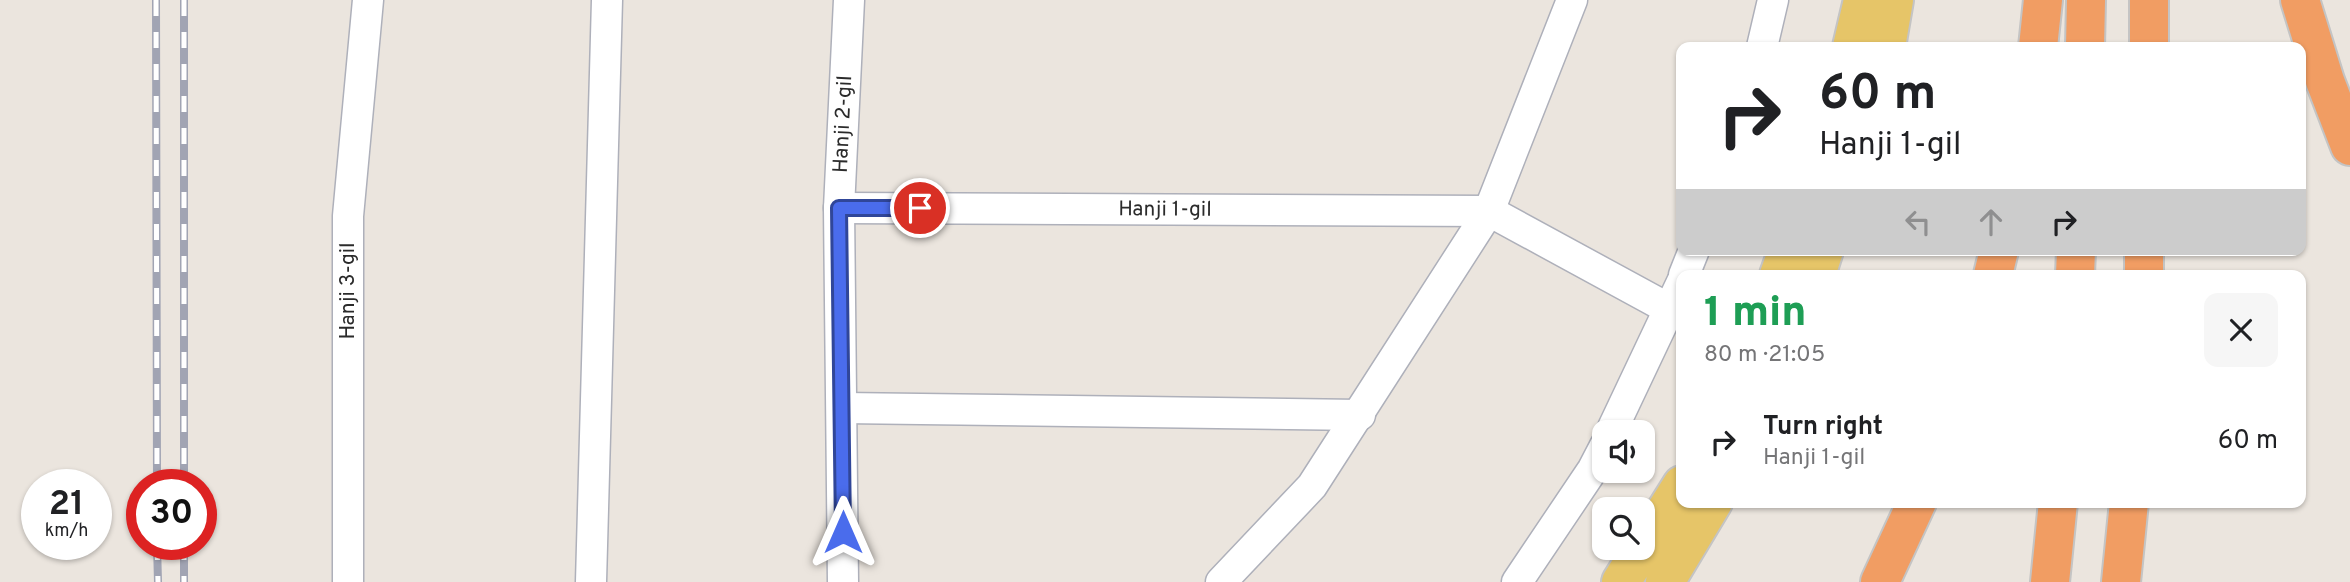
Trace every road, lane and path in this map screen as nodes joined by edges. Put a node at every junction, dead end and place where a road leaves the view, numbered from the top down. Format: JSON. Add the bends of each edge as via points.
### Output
{"nodes":[{"id":1,"x":368,"y":0,"type":"edge"},
{"id":2,"x":607,"y":0,"type":"edge"},
{"id":3,"x":849,"y":0,"type":"edge"},
{"id":4,"x":1572,"y":0,"type":"edge"},
{"id":5,"x":1773,"y":0,"type":"edge"},
{"id":6,"x":1863,"y":0,"type":"edge"},
{"id":7,"x":1894,"y":0,"type":"edge"},
{"id":8,"x":2043,"y":0,"type":"edge"},
{"id":9,"x":2086,"y":0,"type":"edge"},
{"id":10,"x":2149,"y":0,"type":"edge"},
{"id":11,"x":2300,"y":0,"type":"edge"},
{"id":12,"x":1763,"y":42,"type":"edge"},
{"id":13,"x":1853,"y":42,"type":"edge"},
{"id":14,"x":1887,"y":42,"type":"edge"},
{"id":15,"x":2039,"y":42,"type":"edge"},
{"id":16,"x":2085,"y":42,"type":"edge"},
{"id":17,"x":2149,"y":42,"type":"edge"},
{"id":18,"x":2350,"y":146,"type":"edge"},
{"id":19,"x":839,"y":208,"type":"junction"},
{"id":20,"x":1489,"y":211,"type":"junction"},
{"id":21,"x":1676,"y":297,"type":"edge"},
{"id":22,"x":1671,"y":310,"type":"junction"},
{"id":23,"x":843,"y":408,"type":"junction"},
{"id":24,"x":1360,"y":415,"type":"junction"},
{"id":25,"x":1617,"y":420,"type":"edge"},
{"id":26,"x":1592,"y":470,"type":"edge"},
{"id":27,"x":1676,"y":495,"type":"edge"},
{"id":28,"x":1709,"y":508,"type":"edge"},
{"id":29,"x":1914,"y":508,"type":"edge"},
{"id":30,"x":2057,"y":508,"type":"edge"},
{"id":31,"x":2128,"y":508,"type":"edge"},
{"id":32,"x":348,"y":582,"type":"edge"},
{"id":33,"x":592,"y":582,"type":"edge"},
{"id":34,"x":843,"y":582,"type":"edge"},
{"id":35,"x":1222,"y":582,"type":"edge"},
{"id":36,"x":1517,"y":582,"type":"edge"},
{"id":37,"x":1621,"y":582,"type":"edge"},
{"id":38,"x":1665,"y":582,"type":"edge"},
{"id":39,"x":1880,"y":582,"type":"edge"},
{"id":40,"x":2050,"y":582,"type":"edge"},
{"id":41,"x":2122,"y":582,"type":"edge"}],
"edges":[{"from":1,"to":32,"type":"street","name":"Hanji 3-gil","via":[[348,216]]},
{"from":2,"to":33,"type":"street"},
{"from":3,"to":19,"type":"street","name":"Hanji 2-gil"},
{"from":4,"to":20,"type":"street"},
{"from":5,"to":12,"type":"street"},
{"from":6,"to":13,"type":"main road"},
{"from":7,"to":14,"type":"main road"},
{"from":8,"to":15,"type":"highway"},
{"from":9,"to":16,"type":"highway"},
{"from":10,"to":17,"type":"highway"},
{"from":11,"to":18,"type":"highway"},
{"from":19,"to":20,"type":"street","name":"Hanji 1-gil"},
{"from":19,"to":23,"type":"street","name":"Hanji 2-gil"},
{"from":20,"to":22,"type":"street"},
{"from":20,"to":24,"type":"street"},
{"from":21,"to":22,"type":"street"},
{"from":22,"to":25,"type":"street"},
{"from":23,"to":24,"type":"street"},
{"from":23,"to":34,"type":"street","name":"Hanji 2-gil"},
{"from":24,"to":35,"type":"street","via":[[1312,486]]},
{"from":26,"to":36,"type":"street"},
{"from":27,"to":37,"type":"main road"},
{"from":28,"to":38,"type":"main road"},
{"from":29,"to":39,"type":"highway"},
{"from":30,"to":40,"type":"highway"},
{"from":31,"to":41,"type":"highway"}]}
